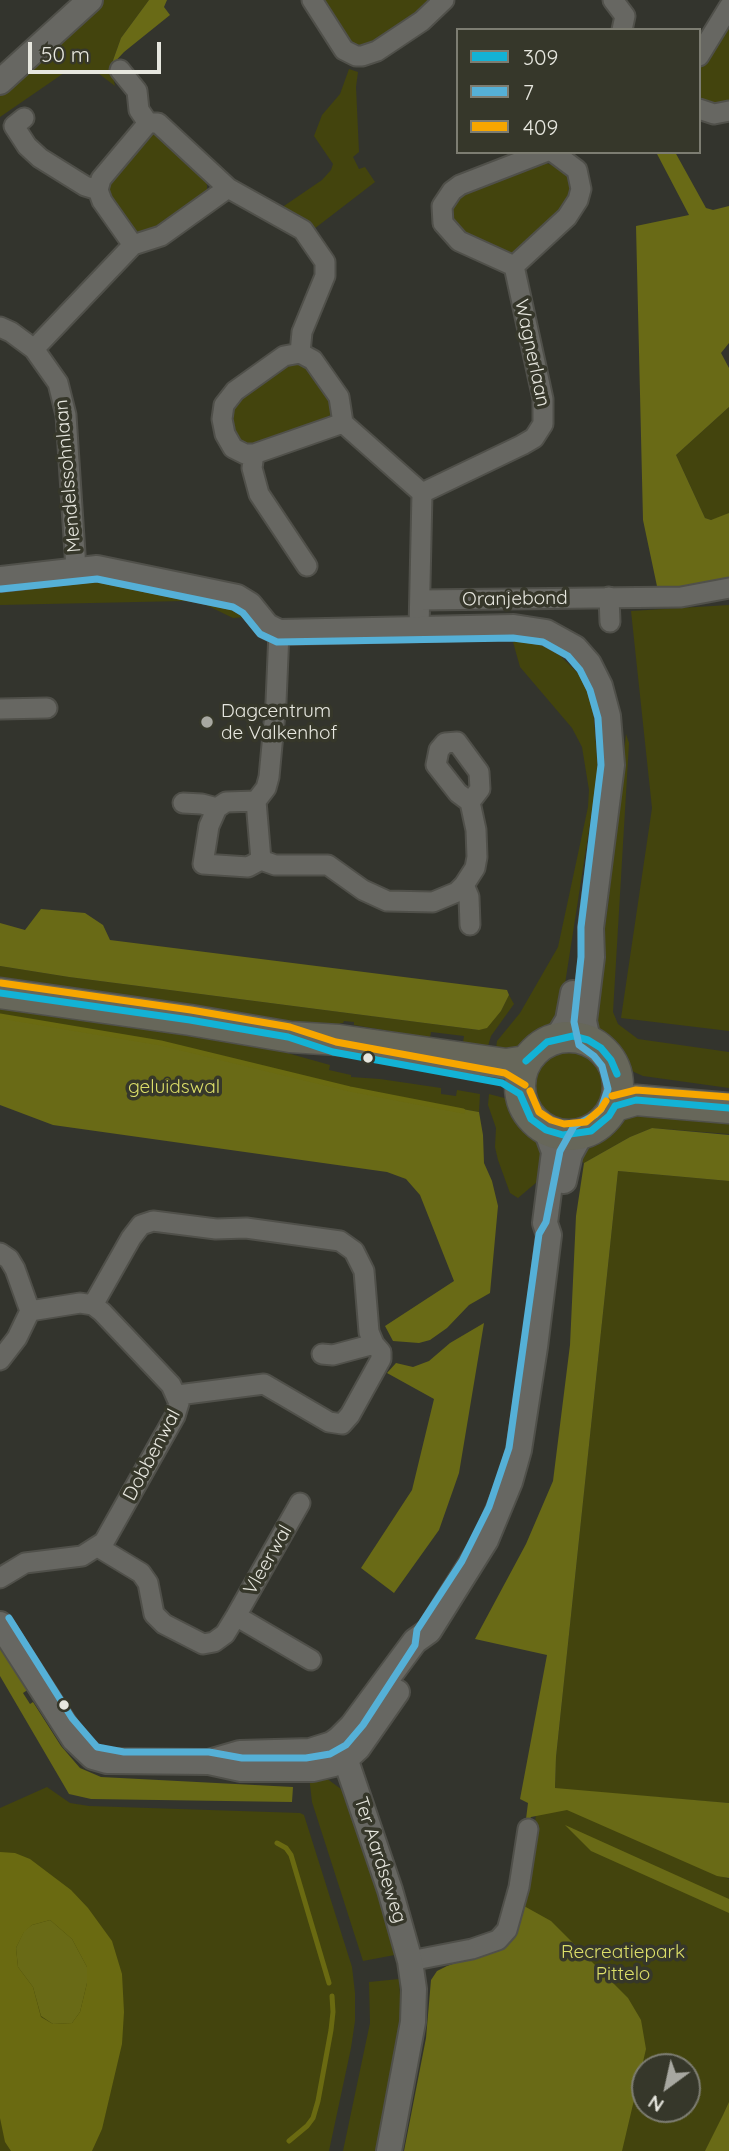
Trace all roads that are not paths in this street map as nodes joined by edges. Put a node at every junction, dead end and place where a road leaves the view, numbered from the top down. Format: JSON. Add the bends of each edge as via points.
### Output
{"nodes":[{"id":1,"x":90,"y":0,"type":"edge"},
{"id":2,"x":312,"y":0,"type":"edge"},
{"id":3,"x":444,"y":0,"type":"edge"},
{"id":4,"x":613,"y":0,"type":"edge"},
{"id":5,"x":729,"y":7,"type":"edge"},
{"id":6,"x":622,"y":28,"type":"edge"},
{"id":7,"x":701,"y":53,"type":"edge"},
{"id":8,"x":120,"y":71,"type":"dead end"},
{"id":9,"x":0,"y":82,"type":"edge"},
{"id":10,"x":701,"y":110,"type":"edge"},
{"id":11,"x":729,"y":111,"type":"edge"},
{"id":12,"x":23,"y":118,"type":"dead end"},
{"id":13,"x":148,"y":123,"type":"junction"},
{"id":14,"x":540,"y":154,"type":"edge"},
{"id":15,"x":556,"y":154,"type":"edge"},
{"id":16,"x":228,"y":188,"type":"junction"},
{"id":17,"x":98,"y":190,"type":"junction"},
{"id":18,"x":133,"y":245,"type":"junction"},
{"id":19,"x":514,"y":266,"type":"junction"},
{"id":20,"x":0,"y":327,"type":"edge"},
{"id":21,"x":34,"y":349,"type":"junction"},
{"id":22,"x":300,"y":353,"type":"junction"},
{"id":23,"x":343,"y":423,"type":"junction"},
{"id":24,"x":254,"y":454,"type":"junction"},
{"id":25,"x":422,"y":493,"type":"junction"},
{"id":26,"x":307,"y":566,"type":"dead end"},
{"id":27,"x":76,"y":569,"type":"junction"},
{"id":28,"x":0,"y":579,"type":"edge"},
{"id":29,"x":729,"y":589,"type":"edge"},
{"id":30,"x":610,"y":597,"type":"junction"},
{"id":31,"x":506,"y":599,"type":"junction"},
{"id":32,"x":420,"y":600,"type":"junction"},
{"id":33,"x":611,"y":622,"type":"dead end"},
{"id":34,"x":507,"y":626,"type":"junction"},
{"id":35,"x":419,"y":629,"type":"junction"},
{"id":36,"x":279,"y":632,"type":"junction"},
{"id":37,"x":47,"y":708,"type":"dead end"},
{"id":38,"x":0,"y":709,"type":"edge"},
{"id":39,"x":256,"y":801,"type":"junction"},
{"id":40,"x":470,"y":802,"type":"dead end"},
{"id":41,"x":183,"y":803,"type":"dead end"},
{"id":42,"x":217,"y":808,"type":"junction"},
{"id":43,"x":261,"y":860,"type":"junction"},
{"id":44,"x":464,"y":885,"type":"junction"},
{"id":45,"x":470,"y":925,"type":"dead end"},
{"id":46,"x":591,"y":928,"type":"junction"},
{"id":47,"x":0,"y":993,"type":"edge"},
{"id":48,"x":290,"y":1037,"type":"junction"},
{"id":49,"x":557,"y":1038,"type":"junction"},
{"id":50,"x":588,"y":1040,"type":"junction"},
{"id":51,"x":526,"y":1061,"type":"junction"},
{"id":52,"x":617,"y":1074,"type":"junction"},
{"id":53,"x":520,"y":1094,"type":"junction"},
{"id":54,"x":729,"y":1096,"type":"edge"},
{"id":55,"x":615,"y":1106,"type":"junction"},
{"id":56,"x":729,"y":1108,"type":"edge"},
{"id":57,"x":546,"y":1130,"type":"junction"},
{"id":58,"x":581,"y":1134,"type":"junction"},
{"id":59,"x":549,"y":1235,"type":"junction"},
{"id":60,"x":0,"y":1253,"type":"edge"},
{"id":61,"x":93,"y":1306,"type":"junction"},
{"id":62,"x":30,"y":1311,"type":"junction"},
{"id":63,"x":374,"y":1344,"type":"junction"},
{"id":64,"x":323,"y":1354,"type":"dead end"},
{"id":65,"x":0,"y":1360,"type":"edge"},
{"id":66,"x":178,"y":1395,"type":"junction"},
{"id":67,"x":300,"y":1503,"type":"dead end"},
{"id":68,"x":98,"y":1547,"type":"junction"},
{"id":69,"x":0,"y":1578,"type":"edge"},
{"id":70,"x":236,"y":1616,"type":"junction"},
{"id":71,"x":0,"y":1624,"type":"edge"},
{"id":72,"x":311,"y":1660,"type":"dead end"},
{"id":73,"x":342,"y":1749,"type":"junction"},
{"id":74,"x":528,"y":1829,"type":"dead end"},
{"id":75,"x":410,"y":1961,"type":"junction"},
{"id":76,"x":389,"y":2151,"type":"edge"}],
"edges":[{"from":1,"to":9,"type":"street"},
{"from":2,"to":3,"type":"street","via":[[344,50],[362,57],[400,36]]},
{"from":4,"to":6,"type":"street","via":[[625,16]]},
{"from":5,"to":7,"type":"street"},
{"from":8,"to":13,"type":"street","via":[[137,91],[139,110]]},
{"from":10,"to":11,"type":"street","via":[[714,114]]},
{"from":12,"to":17,"type":"street","via":[[14,126],[27,146]]},
{"from":13,"to":16,"type":"street","via":[[159,123]]},
{"from":13,"to":17,"type":"street","via":[[101,179]]},
{"from":14,"to":19,"type":"street","via":[[460,185],[442,206],[443,222],[459,241]]},
{"from":15,"to":19,"type":"street","via":[[577,170],[578,200],[567,217]]},
{"from":16,"to":18,"type":"street","via":[[161,236]]},
{"from":16,"to":22,"type":"street","via":[[303,230],[325,262],[325,276],[302,332]]},
{"from":17,"to":18,"type":"street"},
{"from":18,"to":21,"type":"street"},
{"from":19,"to":25,"type":"street","name":"Wagnerlaan","via":[[542,398],[543,424],[534,438],[522,445]]},
{"from":20,"to":21,"type":"street","name":"Mendelssohnlaan"},
{"from":21,"to":27,"type":"street","name":"Mendelssohnlaan","via":[[63,398]]},
{"from":22,"to":23,"type":"street","via":[[313,360],[338,397]]},
{"from":22,"to":24,"type":"street","via":[[284,356],[235,391],[224,405],[227,439],[238,452]]},
{"from":23,"to":24,"type":"street"},
{"from":23,"to":25,"type":"street"},
{"from":24,"to":26,"type":"street","via":[[258,494]]},
{"from":25,"to":32,"type":"street"},
{"from":27,"to":28,"type":"street"},
{"from":27,"to":36,"type":"street","via":[[97,568],[237,597]]},
{"from":29,"to":30,"type":"street","name":"Oranjebond","via":[[681,597]]},
{"from":30,"to":31,"type":"street","name":"Oranjebond"},
{"from":30,"to":33,"type":"street"},
{"from":31,"to":32,"type":"street","name":"Oranjebond"},
{"from":31,"to":34,"type":"street"},
{"from":32,"to":35,"type":"street"},
{"from":34,"to":35,"type":"street"},
{"from":34,"to":46,"type":"street","via":[[536,629],[566,642],[589,664],[604,698],[612,765]]},
{"from":35,"to":36,"type":"street"},
{"from":36,"to":39,"type":"street","via":[[269,777]]},
{"from":37,"to":38,"type":"street"},
{"from":39,"to":42,"type":"street","via":[[226,802]]},
{"from":39,"to":43,"type":"street"},
{"from":40,"to":44,"type":"street","via":[[477,857]]},
{"from":41,"to":42,"type":"street"},
{"from":42,"to":43,"type":"street","via":[[203,864],[248,867]]},
{"from":43,"to":44,"type":"street","via":[[275,865],[328,865],[387,901],[433,902]]},
{"from":44,"to":45,"type":"street"},
{"from":46,"to":49,"type":"street","via":[[568,1020]]},
{"from":46,"to":50,"type":"street","via":[[584,1021]]},
{"from":47,"to":48,"type":"main road"},
{"from":48,"to":51,"type":"main road","via":[[506,1064]]},
{"from":48,"to":53,"type":"main road","via":[[332,1052],[502,1083]]},
{"from":49,"to":50,"type":"main road"},
{"from":49,"to":51,"type":"main road"},
{"from":50,"to":52,"type":"main road","via":[[601,1048]]},
{"from":51,"to":53,"type":"main road"},
{"from":52,"to":54,"type":"main road","via":[[641,1084]]},
{"from":52,"to":55,"type":"main road"},
{"from":53,"to":57,"type":"main road","via":[[526,1111]]},
{"from":55,"to":56,"type":"main road","via":[[636,1100]]},
{"from":55,"to":58,"type":"main road","via":[[601,1124]]},
{"from":57,"to":58,"type":"main road"},
{"from":57,"to":59,"type":"street","via":[[554,1152],[545,1223]]},
{"from":58,"to":59,"type":"street","via":[[570,1154],[556,1226]]},
{"from":59,"to":73,"type":"street","via":[[519,1450],[510,1482],[486,1540],[426,1635],[415,1641],[352,1726]]},
{"from":60,"to":62,"type":"street","via":[[15,1269]]},
{"from":61,"to":62,"type":"street","via":[[80,1303]]},
{"from":61,"to":63,"type":"street","via":[[141,1225],[153,1221],[246,1228],[340,1241],[354,1251],[364,1271]]},
{"from":61,"to":66,"type":"street","name":"Dobbenwal"},
{"from":62,"to":65,"type":"street"},
{"from":63,"to":64,"type":"street"},
{"from":63,"to":66,"type":"street","via":[[381,1352],[378,1367],[342,1424],[329,1422],[264,1384]]},
{"from":66,"to":68,"type":"street","name":"Dobbenwal","via":[[175,1416]]},
{"from":67,"to":70,"type":"street","name":"Vleerwal"},
{"from":68,"to":69,"type":"street","via":[[82,1556],[25,1563]]},
{"from":68,"to":70,"type":"street","name":"Vleerwal","via":[[141,1573],[148,1583],[154,1614],[192,1640],[214,1642]]},
{"from":70,"to":72,"type":"street","name":"Vleerwal"},
{"from":71,"to":73,"type":"street","via":[[74,1740],[93,1757],[123,1763],[209,1762],[241,1769],[307,1769],[334,1764]]},
{"from":73,"to":75,"type":"street","name":"Ter Aardseweg"},
{"from":74,"to":75,"type":"street","via":[[507,1930],[487,1946]]},
{"from":75,"to":76,"type":"street","name":"Ter Aardseweg","via":[[413,2022]]}]}
